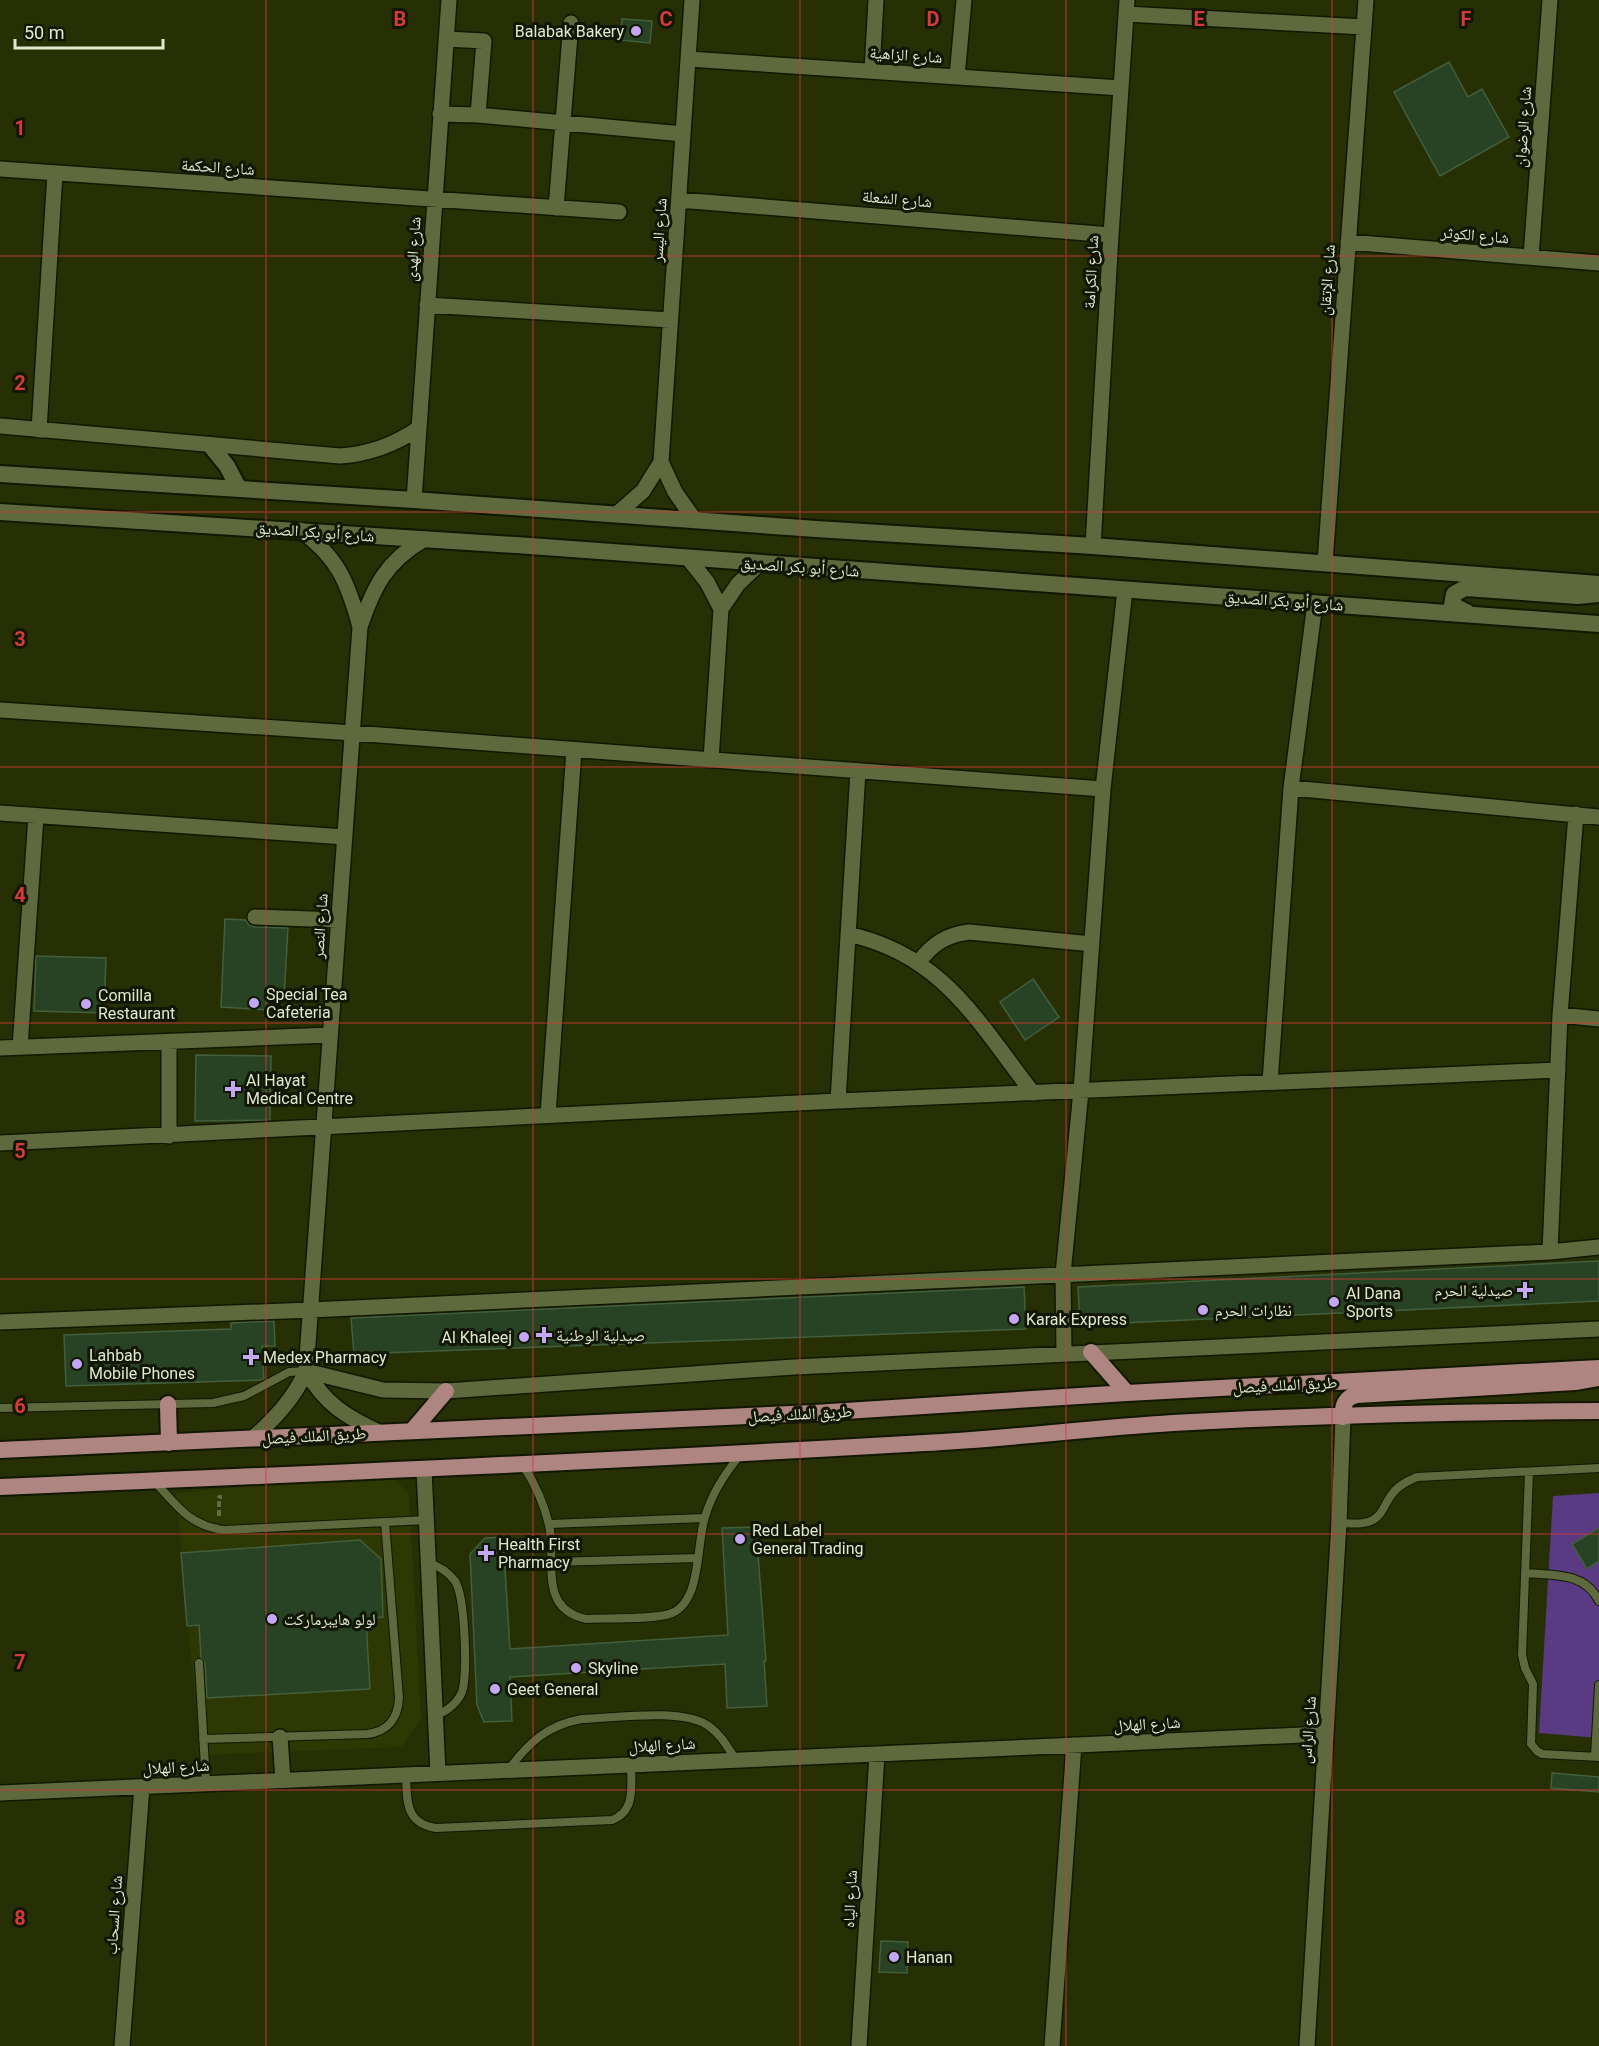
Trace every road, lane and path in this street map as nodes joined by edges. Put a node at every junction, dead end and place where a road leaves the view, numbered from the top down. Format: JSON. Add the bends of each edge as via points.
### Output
{"nodes":[{"id":1,"x":449,"y":0,"type":"edge"},
{"id":2,"x":692,"y":0,"type":"edge"},
{"id":3,"x":876,"y":0,"type":"edge"},
{"id":4,"x":964,"y":0,"type":"edge"},
{"id":5,"x":1366,"y":0,"type":"edge"},
{"id":6,"x":1550,"y":0,"type":"edge"},
{"id":7,"x":1126,"y":7,"type":"edge"},
{"id":8,"x":571,"y":23,"type":"dead end"},
{"id":9,"x":1364,"y":27,"type":"junction"},
{"id":10,"x":446,"y":39,"type":"junction"},
{"id":11,"x":688,"y":59,"type":"junction"},
{"id":12,"x":872,"y":70,"type":"junction"},
{"id":13,"x":957,"y":77,"type":"junction"},
{"id":14,"x":1121,"y":88,"type":"junction"},
{"id":15,"x":440,"y":114,"type":"junction"},
{"id":16,"x":478,"y":115,"type":"junction"},
{"id":17,"x":564,"y":123,"type":"junction"},
{"id":18,"x":683,"y":134,"type":"junction"},
{"id":19,"x":0,"y":170,"type":"edge"},
{"id":20,"x":55,"y":173,"type":"junction"},
{"id":21,"x":434,"y":200,"type":"junction"},
{"id":22,"x":679,"y":200,"type":"junction"},
{"id":23,"x":556,"y":208,"type":"junction"},
{"id":24,"x":619,"y":212,"type":"dead end"},
{"id":25,"x":1111,"y":235,"type":"junction"},
{"id":26,"x":1348,"y":242,"type":"junction"},
{"id":27,"x":1531,"y":257,"type":"junction"},
{"id":28,"x":1599,"y":263,"type":"edge"},
{"id":29,"x":427,"y":305,"type":"junction"},
{"id":30,"x":670,"y":320,"type":"junction"},
{"id":31,"x":0,"y":426,"type":"edge"},
{"id":32,"x":419,"y":428,"type":"junction"},
{"id":33,"x":39,"y":430,"type":"junction"},
{"id":34,"x":210,"y":445,"type":"junction"},
{"id":35,"x":661,"y":462,"type":"junction"},
{"id":36,"x":0,"y":474,"type":"edge"},
{"id":37,"x":239,"y":489,"type":"junction"},
{"id":38,"x":414,"y":500,"type":"junction"},
{"id":39,"x":0,"y":512,"type":"edge"},
{"id":40,"x":618,"y":513,"type":"junction"},
{"id":41,"x":694,"y":519,"type":"junction"},
{"id":42,"x":300,"y":530,"type":"junction"},
{"id":43,"x":423,"y":540,"type":"junction"},
{"id":44,"x":1093,"y":546,"type":"junction"},
{"id":45,"x":688,"y":558,"type":"junction"},
{"id":46,"x":1325,"y":563,"type":"junction"},
{"id":47,"x":759,"y":564,"type":"junction"},
{"id":48,"x":1599,"y":584,"type":"edge"},
{"id":49,"x":1125,"y":590,"type":"junction"},
{"id":50,"x":1599,"y":594,"type":"edge"},
{"id":51,"x":1315,"y":603,"type":"junction"},
{"id":52,"x":721,"y":609,"type":"junction"},
{"id":53,"x":1472,"y":615,"type":"junction"},
{"id":54,"x":1599,"y":624,"type":"edge"},
{"id":55,"x":360,"y":627,"type":"junction"},
{"id":56,"x":0,"y":710,"type":"edge"},
{"id":57,"x":353,"y":734,"type":"junction"},
{"id":58,"x":574,"y":750,"type":"junction"},
{"id":59,"x":711,"y":760,"type":"junction"},
{"id":60,"x":858,"y":771,"type":"junction"},
{"id":61,"x":1291,"y":788,"type":"junction"},
{"id":62,"x":1103,"y":789,"type":"junction"},
{"id":63,"x":0,"y":813,"type":"edge"},
{"id":64,"x":1576,"y":814,"type":"junction"},
{"id":65,"x":36,"y":816,"type":"junction"},
{"id":66,"x":1599,"y":817,"type":"edge"},
{"id":67,"x":345,"y":837,"type":"junction"},
{"id":68,"x":255,"y":917,"type":"dead end"},
{"id":69,"x":339,"y":920,"type":"junction"},
{"id":70,"x":848,"y":934,"type":"junction"},
{"id":71,"x":1092,"y":944,"type":"junction"},
{"id":72,"x":919,"y":962,"type":"junction"},
{"id":73,"x":1560,"y":1015,"type":"junction"},
{"id":74,"x":1599,"y":1019,"type":"edge"},
{"id":75,"x":330,"y":1035,"type":"junction"},
{"id":76,"x":169,"y":1042,"type":"junction"},
{"id":77,"x":20,"y":1047,"type":"junction"},
{"id":78,"x":0,"y":1048,"type":"edge"},
{"id":79,"x":1558,"y":1070,"type":"junction"},
{"id":80,"x":1270,"y":1082,"type":"junction"},
{"id":81,"x":1081,"y":1091,"type":"junction"},
{"id":82,"x":1033,"y":1093,"type":"junction"},
{"id":83,"x":838,"y":1101,"type":"junction"},
{"id":84,"x":549,"y":1115,"type":"junction"},
{"id":85,"x":324,"y":1126,"type":"junction"},
{"id":86,"x":169,"y":1136,"type":"junction"},
{"id":87,"x":0,"y":1143,"type":"edge"},
{"id":88,"x":1599,"y":1248,"type":"edge"},
{"id":89,"x":1550,"y":1252,"type":"junction"},
{"id":90,"x":1063,"y":1274,"type":"junction"},
{"id":91,"x":310,"y":1310,"type":"junction"},
{"id":92,"x":0,"y":1322,"type":"edge"},
{"id":93,"x":1599,"y":1329,"type":"edge"},
{"id":94,"x":1091,"y":1352,"type":"junction"},
{"id":95,"x":1064,"y":1353,"type":"junction"},
{"id":96,"x":1599,"y":1368,"type":"edge"},
{"id":97,"x":306,"y":1371,"type":"junction"},
{"id":98,"x":1599,"y":1378,"type":"edge"},
{"id":99,"x":446,"y":1391,"type":"junction"},
{"id":100,"x":1127,"y":1393,"type":"junction"},
{"id":101,"x":168,"y":1404,"type":"junction"},
{"id":102,"x":0,"y":1408,"type":"edge"},
{"id":103,"x":1599,"y":1412,"type":"edge"},
{"id":104,"x":1343,"y":1417,"type":"junction"},
{"id":105,"x":412,"y":1431,"type":"junction"},
{"id":106,"x":381,"y":1432,"type":"junction"},
{"id":107,"x":252,"y":1439,"type":"junction"},
{"id":108,"x":169,"y":1443,"type":"junction"},
{"id":109,"x":0,"y":1450,"type":"edge"},
{"id":110,"x":741,"y":1453,"type":"junction"},
{"id":111,"x":522,"y":1464,"type":"junction"},
{"id":112,"x":1599,"y":1468,"type":"edge"},
{"id":113,"x":424,"y":1469,"type":"junction"},
{"id":114,"x":1529,"y":1472,"type":"junction"},
{"id":115,"x":222,"y":1477,"type":"junction"},
{"id":116,"x":153,"y":1480,"type":"junction"},
{"id":117,"x":0,"y":1487,"type":"edge"},
{"id":118,"x":704,"y":1518,"type":"junction"},
{"id":119,"x":427,"y":1520,"type":"junction"},
{"id":120,"x":385,"y":1522,"type":"junction"},
{"id":121,"x":1339,"y":1522,"type":"junction"},
{"id":122,"x":549,"y":1524,"type":"junction"},
{"id":123,"x":213,"y":1529,"type":"junction"},
{"id":124,"x":698,"y":1558,"type":"junction"},
{"id":125,"x":552,"y":1562,"type":"junction"},
{"id":126,"x":429,"y":1563,"type":"junction"},
{"id":127,"x":1525,"y":1573,"type":"junction"},
{"id":128,"x":1599,"y":1601,"type":"edge"},
{"id":129,"x":199,"y":1663,"type":"dead end"},
{"id":130,"x":1599,"y":1685,"type":"edge"},
{"id":131,"x":435,"y":1716,"type":"junction"},
{"id":132,"x":1325,"y":1734,"type":"junction"},
{"id":133,"x":280,"y":1737,"type":"junction"},
{"id":134,"x":203,"y":1739,"type":"junction"},
{"id":135,"x":1074,"y":1745,"type":"junction"},
{"id":136,"x":877,"y":1754,"type":"junction"},
{"id":137,"x":1597,"y":1756,"type":"edge"},
{"id":138,"x":736,"y":1760,"type":"junction"},
{"id":139,"x":631,"y":1765,"type":"junction"},
{"id":140,"x":508,"y":1770,"type":"junction"},
{"id":141,"x":438,"y":1773,"type":"junction"},
{"id":142,"x":406,"y":1775,"type":"junction"},
{"id":143,"x":283,"y":1780,"type":"junction"},
{"id":144,"x":206,"y":1784,"type":"junction"},
{"id":145,"x":142,"y":1786,"type":"junction"},
{"id":146,"x":0,"y":1793,"type":"edge"},
{"id":147,"x":122,"y":2046,"type":"edge"},
{"id":148,"x":859,"y":2046,"type":"edge"},
{"id":149,"x":1052,"y":2046,"type":"edge"},
{"id":150,"x":1307,"y":2046,"type":"edge"}],
"edges":[{"from":1,"to":10,"type":"street","name":"شارع الهدى"},
{"from":2,"to":11,"type":"street","name":"شارع اليسر"},
{"from":3,"to":12,"type":"street"},
{"from":4,"to":13,"type":"street"},
{"from":5,"to":9,"type":"street","name":"شارع الإتقان"},
{"from":6,"to":27,"type":"street","name":"شارع الرضوان"},
{"from":7,"to":9,"type":"street"},
{"from":7,"to":14,"type":"street","name":"شارع الكرامة"},
{"from":8,"to":17,"type":"street"},
{"from":9,"to":26,"type":"street","name":"شارع الإتقان"},
{"from":10,"to":15,"type":"street","name":"شارع الهدى"},
{"from":10,"to":16,"type":"street","via":[[484,41]]},
{"from":11,"to":12,"type":"street","name":"شارع الزاهية"},
{"from":11,"to":18,"type":"street","name":"شارع اليسر"},
{"from":12,"to":13,"type":"street","name":"شارع الزاهية"},
{"from":13,"to":14,"type":"street","name":"شارع الزاهية"},
{"from":14,"to":25,"type":"street","name":"شارع الكرامة"},
{"from":15,"to":16,"type":"street"},
{"from":15,"to":21,"type":"street","name":"شارع الهدى"},
{"from":16,"to":17,"type":"street"},
{"from":17,"to":18,"type":"street"},
{"from":17,"to":23,"type":"street"},
{"from":18,"to":22,"type":"street","name":"شارع اليسر"},
{"from":19,"to":20,"type":"street","name":"شارع الحكمة"},
{"from":20,"to":21,"type":"street","name":"شارع الحكمة"},
{"from":20,"to":33,"type":"street"},
{"from":21,"to":23,"type":"street","name":"شارع الحكمة"},
{"from":21,"to":29,"type":"street","name":"شارع الهدى"},
{"from":22,"to":25,"type":"street","name":"شارع الشعلة"},
{"from":22,"to":30,"type":"street","name":"شارع اليسر"},
{"from":23,"to":24,"type":"street","name":"شارع الحكمة"},
{"from":25,"to":44,"type":"street","name":"شارع الكرامة"},
{"from":26,"to":27,"type":"street","name":"شارع الكوثر"},
{"from":26,"to":46,"type":"street","name":"شارع الإتقان"},
{"from":27,"to":28,"type":"street","name":"شارع الكوثر"},
{"from":29,"to":30,"type":"street"},
{"from":29,"to":32,"type":"street","name":"شارع الهدى"},
{"from":30,"to":35,"type":"street","name":"شارع اليسر"},
{"from":31,"to":33,"type":"street"},
{"from":32,"to":34,"type":"street","via":[[390,446],[348,456]]},
{"from":32,"to":38,"type":"street","name":"شارع الهدى"},
{"from":33,"to":34,"type":"street"},
{"from":34,"to":37,"type":"street","via":[[227,465]]},
{"from":35,"to":40,"type":"street","name":"شارع اليسر","via":[[643,491]]},
{"from":35,"to":41,"type":"street","name":"شارع اليسر"},
{"from":36,"to":37,"type":"street"},
{"from":37,"to":38,"type":"street"},
{"from":38,"to":40,"type":"street"},
{"from":39,"to":42,"type":"street","name":"شارع أبو بكر الصديق"},
{"from":40,"to":41,"type":"street"},
{"from":41,"to":44,"type":"street"},
{"from":42,"to":43,"type":"street","name":"شارع أبو بكر الصديق"},
{"from":42,"to":55,"type":"street","name":"شارع النصر","via":[[327,552],[337,566],[349,589]]},
{"from":43,"to":45,"type":"street","name":"شارع أبو بكر الصديق"},
{"from":43,"to":55,"type":"street","name":"شارع النصر","via":[[386,571]]},
{"from":44,"to":46,"type":"street"},
{"from":45,"to":47,"type":"street","name":"شارع أبو بكر الصديق"},
{"from":45,"to":52,"type":"street"},
{"from":46,"to":48,"type":"street"},
{"from":47,"to":49,"type":"street","name":"شارع أبو بكر الصديق"},
{"from":47,"to":52,"type":"street","via":[[738,584]]},
{"from":49,"to":51,"type":"street","name":"شارع أبو بكر الصديق"},
{"from":49,"to":62,"type":"street"},
{"from":50,"to":53,"type":"street","via":[[1465,588],[1454,594],[1452,605]]},
{"from":51,"to":53,"type":"street","name":"شارع أبو بكر الصديق"},
{"from":51,"to":61,"type":"street"},
{"from":52,"to":59,"type":"street"},
{"from":53,"to":54,"type":"street","name":"شارع أبو بكر الصديق"},
{"from":55,"to":57,"type":"street","name":"شارع النصر"},
{"from":56,"to":57,"type":"street"},
{"from":57,"to":58,"type":"street"},
{"from":57,"to":67,"type":"street","name":"شارع النصر"},
{"from":58,"to":59,"type":"street"},
{"from":58,"to":84,"type":"street"},
{"from":59,"to":60,"type":"street"},
{"from":60,"to":62,"type":"street"},
{"from":60,"to":70,"type":"street"},
{"from":61,"to":64,"type":"street"},
{"from":61,"to":80,"type":"street"},
{"from":62,"to":71,"type":"street"},
{"from":63,"to":65,"type":"street"},
{"from":64,"to":66,"type":"street"},
{"from":64,"to":73,"type":"street"},
{"from":65,"to":67,"type":"street"},
{"from":65,"to":77,"type":"street"},
{"from":67,"to":69,"type":"street","name":"شارع النصر"},
{"from":68,"to":69,"type":"street"},
{"from":69,"to":75,"type":"street","name":"شارع النصر"},
{"from":70,"to":72,"type":"street","via":[[885,944]]},
{"from":70,"to":83,"type":"street"},
{"from":71,"to":72,"type":"street","via":[[969,932],[937,943]]},
{"from":71,"to":81,"type":"street"},
{"from":72,"to":82,"type":"street","via":[[948,986]]},
{"from":73,"to":74,"type":"street"},
{"from":73,"to":79,"type":"street"},
{"from":75,"to":76,"type":"street"},
{"from":75,"to":85,"type":"street","name":"شارع النصر"},
{"from":76,"to":77,"type":"street"},
{"from":76,"to":86,"type":"street"},
{"from":77,"to":78,"type":"street"},
{"from":79,"to":80,"type":"street"},
{"from":79,"to":89,"type":"street"},
{"from":80,"to":81,"type":"street"},
{"from":81,"to":82,"type":"street"},
{"from":81,"to":90,"type":"street"},
{"from":82,"to":83,"type":"street"},
{"from":83,"to":84,"type":"street"},
{"from":84,"to":85,"type":"street"},
{"from":85,"to":86,"type":"street"},
{"from":85,"to":91,"type":"street","name":"شارع النصر"},
{"from":86,"to":87,"type":"street"},
{"from":88,"to":89,"type":"street"},
{"from":89,"to":90,"type":"street"},
{"from":90,"to":91,"type":"street"},
{"from":90,"to":95,"type":"street"},
{"from":91,"to":92,"type":"street"},
{"from":91,"to":97,"type":"street","name":"شارع النصر"},
{"from":93,"to":94,"type":"street"},
{"from":94,"to":95,"type":"street"},
{"from":94,"to":100,"type":"main road"},
{"from":95,"to":99,"type":"street"},
{"from":96,"to":100,"type":"main road","name":"طريق الملك فيصل"},
{"from":97,"to":99,"type":"street","via":[[383,1390]]},
{"from":97,"to":101,"type":"lane","via":[[289,1372],[228,1401]]},
{"from":97,"to":106,"type":"street","via":[[332,1405]]},
{"from":97,"to":107,"type":"street","name":"شارع النصر","via":[[286,1405]]},
{"from":98,"to":104,"type":"main road","via":[[1357,1395],[1345,1401]]},
{"from":99,"to":105,"type":"main road"},
{"from":100,"to":105,"type":"main road","name":"طريق الملك فيصل","via":[[814,1413]]},
{"from":101,"to":102,"type":"lane"},
{"from":101,"to":108,"type":"main road"},
{"from":103,"to":104,"type":"main road","name":"طريق الملك فيصل"},
{"from":104,"to":110,"type":"main road","name":"طريق الملك فيصل","via":[[1170,1424]]},
{"from":104,"to":121,"type":"street","name":"شارع الراس"},
{"from":105,"to":106,"type":"main road","name":"طريق الملك فيصل"},
{"from":106,"to":107,"type":"main road","name":"طريق الملك فيصل"},
{"from":107,"to":108,"type":"main road","name":"طريق الملك فيصل"},
{"from":108,"to":109,"type":"main road","name":"طريق الملك فيصل"},
{"from":110,"to":111,"type":"main road","name":"طريق الملك فيصل"},
{"from":110,"to":118,"type":"lane","via":[[719,1483]]},
{"from":111,"to":113,"type":"main road","name":"طريق الملك فيصل"},
{"from":111,"to":122,"type":"lane","via":[[536,1487]]},
{"from":112,"to":114,"type":"lane"},
{"from":113,"to":115,"type":"main road","name":"طريق الملك فيصل"},
{"from":113,"to":119,"type":"street"},
{"from":114,"to":121,"type":"lane","via":[[1417,1477],[1393,1493],[1376,1519],[1364,1523]]},
{"from":114,"to":127,"type":"lane"},
{"from":115,"to":116,"type":"main road","name":"طريق الملك فيصل"},
{"from":115,"to":123,"type":"path","via":[[225,1496],[219,1497],[220,1514]]},
{"from":116,"to":117,"type":"main road","name":"طريق الملك فيصل"},
{"from":116,"to":123,"type":"lane","via":[[183,1513]]},
{"from":118,"to":122,"type":"lane"},
{"from":118,"to":124,"type":"lane"},
{"from":119,"to":120,"type":"lane"},
{"from":119,"to":126,"type":"street"},
{"from":120,"to":123,"type":"lane"},
{"from":120,"to":133,"type":"lane","via":[[397,1713],[388,1726],[374,1734]]},
{"from":121,"to":132,"type":"street","name":"شارع الراس"},
{"from":122,"to":125,"type":"lane"},
{"from":124,"to":125,"type":"lane"},
{"from":124,"to":125,"type":"lane","via":[[691,1593],[677,1610],[664,1616],[586,1620],[568,1613],[556,1599]]},
{"from":126,"to":131,"type":"street"},
{"from":126,"to":131,"type":"lane","via":[[444,1570],[455,1582],[462,1605],[464,1686],[456,1701]]},
{"from":127,"to":128,"type":"lane","via":[[1573,1577],[1591,1588]]},
{"from":127,"to":137,"type":"lane","via":[[1522,1655],[1533,1684],[1531,1744],[1542,1754]]},
{"from":129,"to":134,"type":"lane"},
{"from":130,"to":137,"type":"lane"},
{"from":131,"to":141,"type":"street"},
{"from":132,"to":135,"type":"street","name":"شارع الهلال"},
{"from":132,"to":150,"type":"street","name":"شارع الراس"},
{"from":133,"to":134,"type":"lane"},
{"from":133,"to":143,"type":"street"},
{"from":134,"to":144,"type":"lane"},
{"from":135,"to":136,"type":"street","name":"شارع الهلال"},
{"from":135,"to":149,"type":"street"},
{"from":136,"to":138,"type":"street","name":"شارع الهلال"},
{"from":136,"to":148,"type":"street","name":"شارع الياه"},
{"from":138,"to":139,"type":"street","name":"شارع الهلال"},
{"from":138,"to":140,"type":"lane","via":[[717,1733],[701,1721],[671,1715],[568,1721],[542,1732]]},
{"from":139,"to":140,"type":"street","name":"شارع الهلال"},
{"from":139,"to":142,"type":"lane","via":[[630,1803],[623,1814],[612,1820],[448,1828],[429,1827],[412,1814],[406,1797]]},
{"from":140,"to":141,"type":"street","name":"شارع الهلال"},
{"from":141,"to":142,"type":"street","name":"شارع الهلال"},
{"from":142,"to":143,"type":"street","name":"شارع الهلال"},
{"from":143,"to":144,"type":"street","name":"شارع الهلال"},
{"from":144,"to":145,"type":"street","name":"شارع الهلال"},
{"from":145,"to":146,"type":"street","name":"شارع الهلال"},
{"from":145,"to":147,"type":"street","name":"شارع السحاب"}]}
